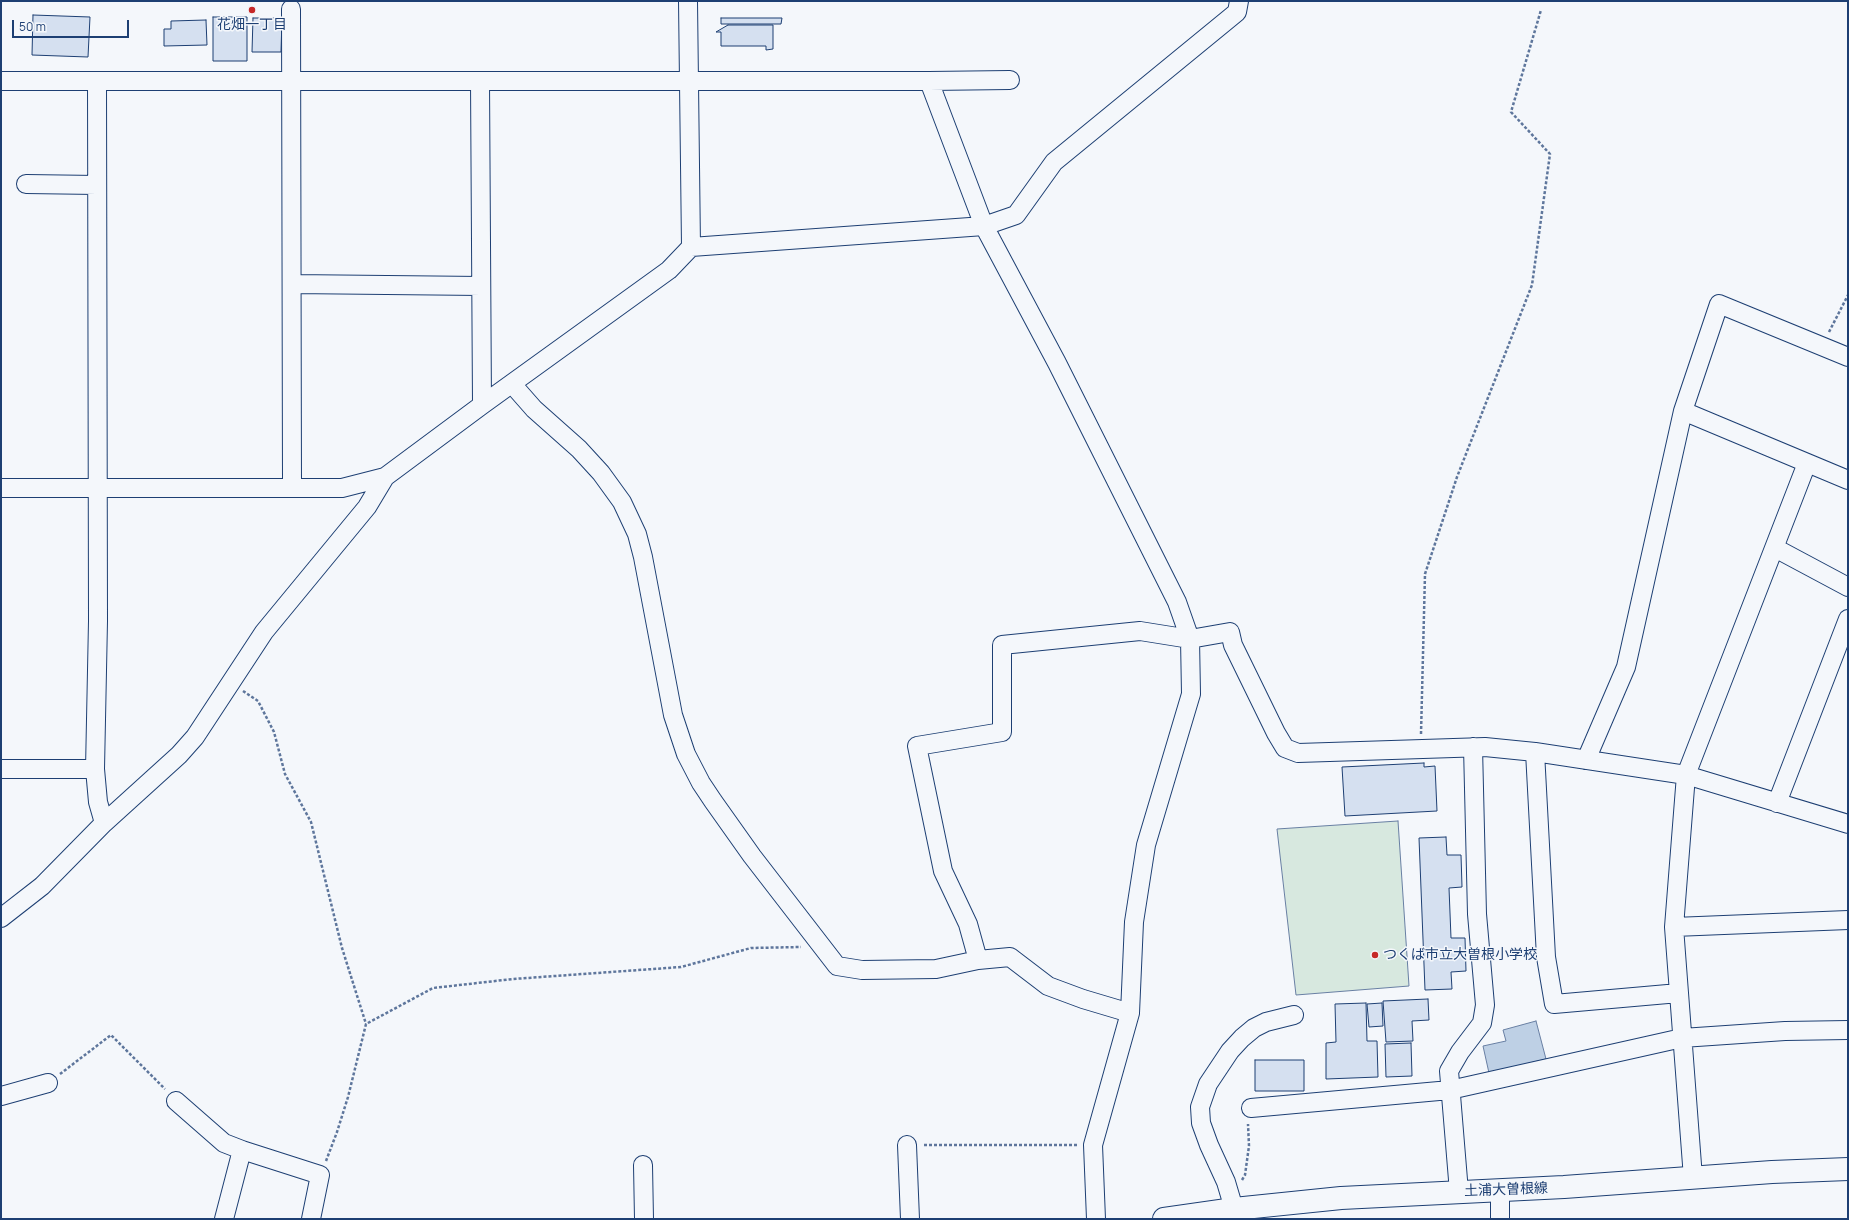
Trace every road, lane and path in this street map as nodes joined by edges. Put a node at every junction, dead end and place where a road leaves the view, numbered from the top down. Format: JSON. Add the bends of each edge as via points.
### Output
{"nodes":[{"id":1,"x":688,"y":1,"type":"edge"},
{"id":2,"x":1240,"y":1,"type":"edge"},
{"id":3,"x":291,"y":9,"type":"dead end"},
{"id":4,"x":1541,"y":10,"type":"dead end"},
{"id":5,"x":1010,"y":80,"type":"dead end"},
{"id":6,"x":1,"y":81,"type":"edge"},
{"id":7,"x":97,"y":81,"type":"junction"},
{"id":8,"x":292,"y":81,"type":"junction"},
{"id":9,"x":480,"y":81,"type":"junction"},
{"id":10,"x":929,"y":81,"type":"junction"},
{"id":11,"x":690,"y":82,"type":"junction"},
{"id":12,"x":26,"y":184,"type":"dead end"},
{"id":13,"x":97,"y":185,"type":"junction"},
{"id":14,"x":984,"y":226,"type":"junction"},
{"id":15,"x":691,"y":247,"type":"junction"},
{"id":16,"x":292,"y":284,"type":"junction"},
{"id":17,"x":481,"y":286,"type":"junction"},
{"id":18,"x":1848,"y":295,"type":"edge"},
{"id":19,"x":1821,"y":347,"type":"junction"},
{"id":20,"x":1848,"y":357,"type":"edge"},
{"id":21,"x":512,"y":384,"type":"junction"},
{"id":22,"x":482,"y":405,"type":"junction"},
{"id":23,"x":1683,"y":411,"type":"junction"},
{"id":24,"x":1807,"y":463,"type":"junction"},
{"id":25,"x":385,"y":477,"type":"junction"},
{"id":26,"x":1848,"y":480,"type":"edge"},
{"id":27,"x":1,"y":488,"type":"edge"},
{"id":28,"x":97,"y":488,"type":"junction"},
{"id":29,"x":292,"y":488,"type":"junction"},
{"id":30,"x":1775,"y":548,"type":"junction"},
{"id":31,"x":1848,"y":587,"type":"edge"},
{"id":32,"x":1848,"y":619,"type":"edge"},
{"id":33,"x":1190,"y":639,"type":"junction"},
{"id":34,"x":232,"y":682,"type":"junction"},
{"id":35,"x":1473,"y":747,"type":"junction"},
{"id":36,"x":1420,"y":748,"type":"junction"},
{"id":37,"x":1535,"y":752,"type":"junction"},
{"id":38,"x":1586,"y":760,"type":"junction"},
{"id":39,"x":1,"y":769,"type":"edge"},
{"id":40,"x":95,"y":769,"type":"junction"},
{"id":41,"x":1686,"y":775,"type":"junction"},
{"id":42,"x":1777,"y":803,"type":"junction"},
{"id":43,"x":104,"y":823,"type":"junction"},
{"id":44,"x":1848,"y":824,"type":"edge"},
{"id":45,"x":1,"y":918,"type":"edge"},
{"id":46,"x":1848,"y":920,"type":"edge"},
{"id":47,"x":1674,"y":926,"type":"junction"},
{"id":48,"x":822,"y":947,"type":"junction"},
{"id":49,"x":978,"y":960,"type":"junction"},
{"id":50,"x":1679,"y":994,"type":"junction"},
{"id":51,"x":1130,"y":1013,"type":"junction"},
{"id":52,"x":1294,"y":1015,"type":"dead end"},
{"id":53,"x":366,"y":1024,"type":"junction"},
{"id":54,"x":1848,"y":1030,"type":"edge"},
{"id":55,"x":1682,"y":1038,"type":"junction"},
{"id":56,"x":48,"y":1083,"type":"joint"},
{"id":57,"x":1450,"y":1090,"type":"junction"},
{"id":58,"x":1,"y":1096,"type":"edge"},
{"id":59,"x":176,"y":1101,"type":"joint"},
{"id":60,"x":1251,"y":1108,"type":"joint"},
{"id":61,"x":907,"y":1145,"type":"joint"},
{"id":62,"x":1093,"y":1145,"type":"junction"},
{"id":63,"x":242,"y":1150,"type":"junction"},
{"id":64,"x":642,"y":1166,"type":"dead end"},
{"id":65,"x":1848,"y":1169,"type":"edge"},
{"id":66,"x":320,"y":1174,"type":"junction"},
{"id":67,"x":1693,"y":1178,"type":"junction"},
{"id":68,"x":1500,"y":1189,"type":"junction"},
{"id":69,"x":1459,"y":1192,"type":"junction"},
{"id":70,"x":1234,"y":1209,"type":"junction"},
{"id":71,"x":224,"y":1219,"type":"edge"},
{"id":72,"x":311,"y":1219,"type":"edge"},
{"id":73,"x":644,"y":1219,"type":"edge"},
{"id":74,"x":910,"y":1219,"type":"edge"},
{"id":75,"x":1096,"y":1219,"type":"edge"},
{"id":76,"x":1164,"y":1219,"type":"edge"},
{"id":77,"x":1500,"y":1219,"type":"edge"}],
"edges":[{"from":1,"to":11,"type":"street"},
{"from":2,"to":14,"type":"street","via":[[1237,12],[1054,162],[1016,215]]},
{"from":3,"to":8,"type":"street"},
{"from":4,"to":36,"type":"path","via":[[1511,112],[1550,154],[1532,285],[1457,477],[1425,574]]},
{"from":5,"to":10,"type":"street"},
{"from":6,"to":7,"type":"street"},
{"from":7,"to":8,"type":"street"},
{"from":7,"to":13,"type":"street"},
{"from":8,"to":9,"type":"street"},
{"from":8,"to":16,"type":"street"},
{"from":9,"to":11,"type":"street"},
{"from":9,"to":17,"type":"street"},
{"from":10,"to":11,"type":"street"},
{"from":10,"to":14,"type":"street"},
{"from":11,"to":15,"type":"street"},
{"from":12,"to":13,"type":"street"},
{"from":13,"to":28,"type":"street"},
{"from":14,"to":15,"type":"street"},
{"from":14,"to":33,"type":"street","via":[[1057,363],[1177,602]]},
{"from":15,"to":21,"type":"street","via":[[668,270]]},
{"from":16,"to":17,"type":"street"},
{"from":16,"to":29,"type":"street"},
{"from":17,"to":22,"type":"street"},
{"from":18,"to":19,"type":"path"},
{"from":19,"to":20,"type":"street"},
{"from":19,"to":23,"type":"street","via":[[1719,304]]},
{"from":21,"to":22,"type":"street"},
{"from":21,"to":48,"type":"street","via":[[534,409],[588,459],[622,502],[637,534],[643,557],[673,715],[686,754],[713,801]]},
{"from":22,"to":25,"type":"street"},
{"from":23,"to":24,"type":"street"},
{"from":23,"to":38,"type":"street","via":[[1626,667]]},
{"from":24,"to":26,"type":"street"},
{"from":24,"to":30,"type":"street"},
{"from":25,"to":29,"type":"street","via":[[342,488]]},
{"from":25,"to":34,"type":"street","via":[[367,507],[264,632]]},
{"from":27,"to":28,"type":"street"},
{"from":28,"to":29,"type":"street"},
{"from":28,"to":40,"type":"street"},
{"from":30,"to":31,"type":"street"},
{"from":30,"to":41,"type":"street"},
{"from":32,"to":42,"type":"street"},
{"from":33,"to":36,"type":"street","via":[[1230,632],[1232,645],[1285,748],[1298,753],[1313,753]]},
{"from":33,"to":49,"type":"street","via":[[1140,631],[1002,645],[1002,732],[916,746],[943,871],[968,924]]},
{"from":33,"to":51,"type":"street","via":[[1191,694],[1146,845],[1134,922]]},
{"from":34,"to":43,"type":"street","via":[[195,737],[179,755]]},
{"from":34,"to":53,"type":"path","via":[[258,701],[274,732],[285,774],[311,822],[342,948]]},
{"from":35,"to":36,"type":"street"},
{"from":35,"to":37,"type":"street"},
{"from":35,"to":57,"type":"street","via":[[1477,914],[1484,1004],[1482,1023],[1449,1071]]},
{"from":37,"to":38,"type":"street"},
{"from":37,"to":50,"type":"street","via":[[1546,957],[1554,1004]]},
{"from":38,"to":41,"type":"street"},
{"from":39,"to":40,"type":"street"},
{"from":40,"to":43,"type":"street","via":[[98,802]]},
{"from":41,"to":42,"type":"street"},
{"from":41,"to":47,"type":"street"},
{"from":42,"to":44,"type":"street"},
{"from":43,"to":45,"type":"street","via":[[42,886]]},
{"from":46,"to":47,"type":"street"},
{"from":47,"to":50,"type":"street"},
{"from":48,"to":49,"type":"street","via":[[837,966],[862,970],[936,969]]},
{"from":48,"to":53,"type":"path","via":[[751,948],[681,967],[513,979],[433,988]]},
{"from":49,"to":51,"type":"street","via":[[1010,957],[1048,986]]},
{"from":50,"to":55,"type":"street"},
{"from":51,"to":62,"type":"street"},
{"from":52,"to":70,"type":"street","via":[[1266,1022],[1242,1038],[1208,1084],[1200,1107],[1201,1123],[1226,1182]]},
{"from":53,"to":66,"type":"path","via":[[348,1097]]},
{"from":54,"to":55,"type":"street","via":[[1785,1031]]},
{"from":55,"to":57,"type":"street"},
{"from":55,"to":67,"type":"street"},
{"from":56,"to":58,"type":"street"},
{"from":56,"to":59,"type":"path","via":[[111,1035]]},
{"from":57,"to":60,"type":"street"},
{"from":57,"to":69,"type":"street"},
{"from":59,"to":63,"type":"street","via":[[224,1143]]},
{"from":60,"to":70,"type":"path","via":[[1248,1117],[1249,1146],[1245,1175],[1239,1184]]},
{"from":61,"to":62,"type":"path"},
{"from":61,"to":74,"type":"street"},
{"from":62,"to":75,"type":"street"},
{"from":63,"to":66,"type":"street"},
{"from":63,"to":71,"type":"street"},
{"from":64,"to":73,"type":"street"},
{"from":65,"to":67,"type":"main road","name":"土浦大曽根線"},
{"from":66,"to":72,"type":"street"},
{"from":67,"to":68,"type":"main road","name":"土浦大曽根線"},
{"from":68,"to":69,"type":"main road","name":"土浦大曽根線"},
{"from":68,"to":77,"type":"street"},
{"from":69,"to":70,"type":"main road","name":"土浦大曽根線","via":[[1341,1198]]},
{"from":70,"to":76,"type":"main road","name":"土浦大曽根線"}]}
